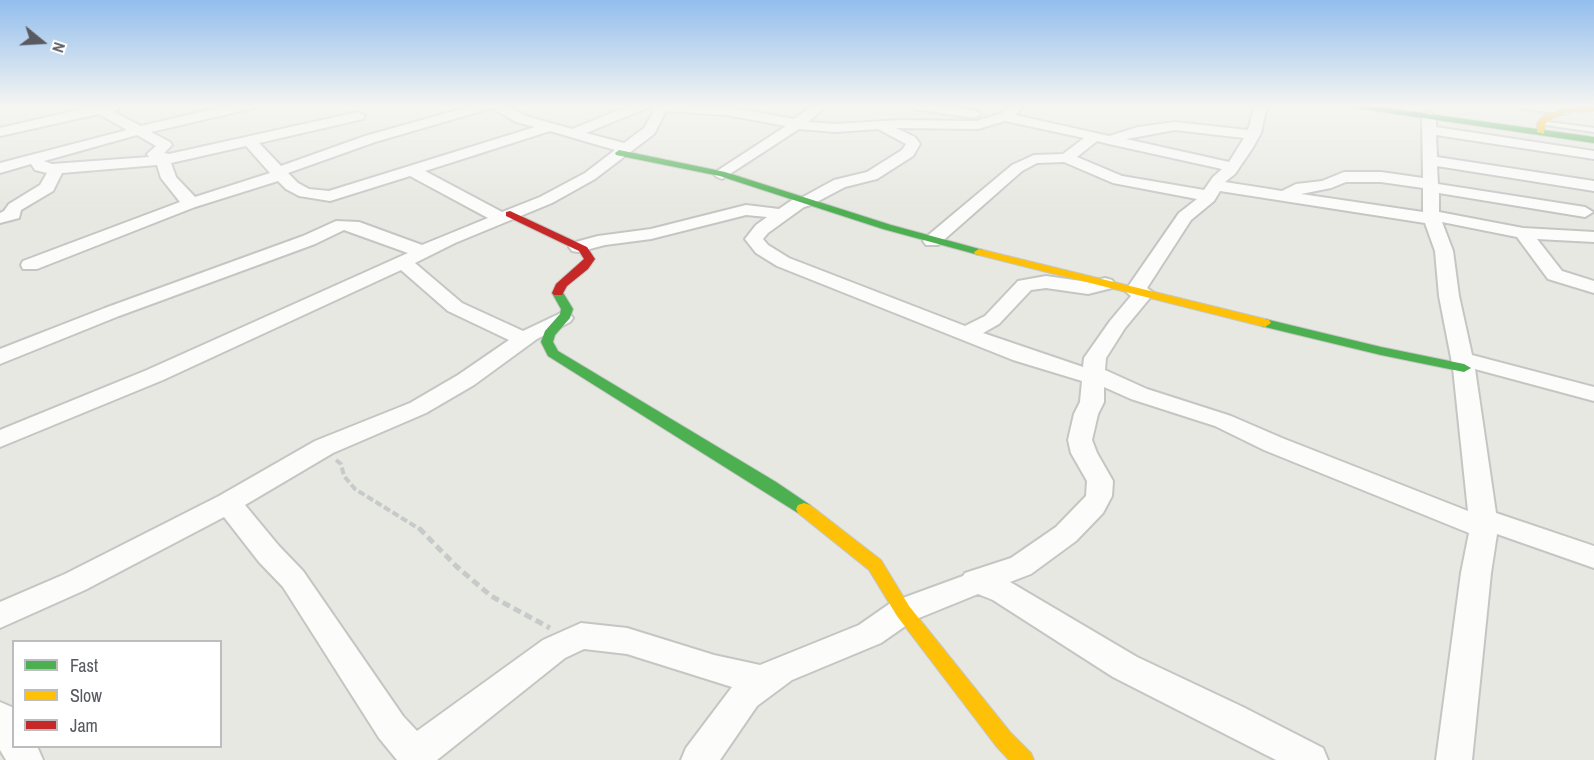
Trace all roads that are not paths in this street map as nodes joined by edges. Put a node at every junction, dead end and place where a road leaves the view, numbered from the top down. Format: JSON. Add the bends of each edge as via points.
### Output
{"nodes":[{"id":1,"x":101,"y":140,"type":"edge"},
{"id":2,"x":158,"y":140,"type":"edge"},
{"id":3,"x":246,"y":140,"type":"edge"},
{"id":4,"x":248,"y":140,"type":"edge"},
{"id":5,"x":367,"y":140,"type":"edge"},
{"id":6,"x":508,"y":140,"type":"edge"},
{"id":7,"x":591,"y":140,"type":"edge"},
{"id":8,"x":636,"y":140,"type":"edge"},
{"id":9,"x":772,"y":140,"type":"edge"},
{"id":10,"x":910,"y":140,"type":"edge"},
{"id":11,"x":1098,"y":140,"type":"edge"},
{"id":12,"x":1108,"y":140,"type":"edge"},
{"id":13,"x":1249,"y":140,"type":"edge"},
{"id":14,"x":1429,"y":140,"type":"edge"},
{"id":15,"x":1517,"y":140,"type":"edge"},
{"id":16,"x":622,"y":151,"type":"junction"},
{"id":17,"x":1586,"y":154,"type":"edge"},
{"id":18,"x":35,"y":158,"type":"junction"},
{"id":19,"x":1066,"y":158,"type":"junction"},
{"id":20,"x":161,"y":159,"type":"junction"},
{"id":21,"x":1594,"y":166,"type":"edge"},
{"id":22,"x":1232,"y":167,"type":"junction"},
{"id":23,"x":0,"y":168,"type":"edge"},
{"id":24,"x":56,"y":169,"type":"junction"},
{"id":25,"x":411,"y":170,"type":"junction"},
{"id":26,"x":279,"y":173,"type":"junction"},
{"id":27,"x":722,"y":174,"type":"junction"},
{"id":28,"x":1430,"y":177,"type":"junction"},
{"id":29,"x":1594,"y":186,"type":"edge"},
{"id":30,"x":1212,"y":190,"type":"junction"},
{"id":31,"x":1283,"y":196,"type":"junction"},
{"id":32,"x":803,"y":202,"type":"junction"},
{"id":33,"x":192,"y":203,"type":"junction"},
{"id":34,"x":1585,"y":212,"type":"dead end"},
{"id":35,"x":781,"y":214,"type":"junction"},
{"id":36,"x":505,"y":216,"type":"junction"},
{"id":37,"x":1432,"y":217,"type":"junction"},
{"id":38,"x":0,"y":220,"type":"edge"},
{"id":39,"x":1523,"y":233,"type":"junction"},
{"id":40,"x":0,"y":234,"type":"edge"},
{"id":41,"x":1594,"y":237,"type":"edge"},
{"id":42,"x":932,"y":240,"type":"junction"},
{"id":43,"x":578,"y":247,"type":"junction"},
{"id":44,"x":423,"y":252,"type":"junction"},
{"id":45,"x":402,"y":262,"type":"junction"},
{"id":46,"x":30,"y":265,"type":"dead end"},
{"id":47,"x":1105,"y":284,"type":"junction"},
{"id":48,"x":1594,"y":287,"type":"edge"},
{"id":49,"x":1139,"y":292,"type":"junction"},
{"id":50,"x":563,"y":318,"type":"junction"},
{"id":51,"x":966,"y":334,"type":"junction"},
{"id":52,"x":524,"y":339,"type":"junction"},
{"id":53,"x":0,"y":357,"type":"edge"},
{"id":54,"x":1464,"y":364,"type":"junction"},
{"id":55,"x":1092,"y":375,"type":"junction"},
{"id":56,"x":1594,"y":394,"type":"edge"},
{"id":57,"x":0,"y":439,"type":"edge"},
{"id":58,"x":228,"y":503,"type":"junction"},
{"id":59,"x":1483,"y":523,"type":"junction"},
{"id":60,"x":1594,"y":557,"type":"edge"},
{"id":61,"x":975,"y":581,"type":"junction"},
{"id":62,"x":903,"y":611,"type":"junction"},
{"id":63,"x":0,"y":616,"type":"edge"},
{"id":64,"x":764,"y":680,"type":"junction"},
{"id":65,"x":0,"y":717,"type":"edge"},
{"id":66,"x":12,"y":738,"type":"edge"},
{"id":67,"x":417,"y":757,"type":"edge"},
{"id":68,"x":699,"y":760,"type":"edge"},
{"id":69,"x":1023,"y":760,"type":"edge"},
{"id":70,"x":1310,"y":760,"type":"edge"},
{"id":71,"x":1454,"y":760,"type":"edge"}],
"edges":[{"from":1,"to":18,"type":"street"},
{"from":2,"to":20,"type":"street","via":[[165,145],[154,154]]},
{"from":3,"to":20,"type":"street"},
{"from":4,"to":26,"type":"street"},
{"from":5,"to":26,"type":"street"},
{"from":6,"to":25,"type":"street"},
{"from":7,"to":16,"type":"street"},
{"from":8,"to":16,"type":"street"},
{"from":9,"to":27,"type":"street"},
{"from":10,"to":32,"type":"street","via":[[913,144],[908,153],[872,176],[840,183]]},
{"from":11,"to":19,"type":"street"},
{"from":12,"to":22,"type":"street"},
{"from":13,"to":22,"type":"street"},
{"from":14,"to":28,"type":"street"},
{"from":15,"to":17,"type":"street"},
{"from":16,"to":27,"type":"main road"},
{"from":16,"to":36,"type":"street","via":[[590,176]]},
{"from":17,"to":21,"type":"street"},
{"from":18,"to":23,"type":"street"},
{"from":18,"to":24,"type":"street","via":[[40,167]]},
{"from":19,"to":30,"type":"street","via":[[1118,180]]},
{"from":19,"to":42,"type":"street","via":[[1034,159],[1017,168]]},
{"from":20,"to":24,"type":"street"},
{"from":20,"to":33,"type":"street","via":[[169,178]]},
{"from":22,"to":30,"type":"street"},
{"from":24,"to":38,"type":"street","via":[[47,188]]},
{"from":25,"to":26,"type":"street","via":[[330,196],[305,193]]},
{"from":25,"to":36,"type":"street"},
{"from":26,"to":33,"type":"street"},
{"from":27,"to":32,"type":"main road"},
{"from":28,"to":29,"type":"street","via":[[1521,175]]},
{"from":28,"to":31,"type":"street","via":[[1344,177]]},
{"from":28,"to":34,"type":"street"},
{"from":28,"to":37,"type":"street"},
{"from":30,"to":31,"type":"street"},
{"from":30,"to":49,"type":"street","via":[[1185,217]]},
{"from":31,"to":37,"type":"street"},
{"from":32,"to":35,"type":"street"},
{"from":32,"to":42,"type":"main road"},
{"from":33,"to":46,"type":"street"},
{"from":35,"to":43,"type":"street","via":[[746,210],[651,234]]},
{"from":35,"to":51,"type":"street","via":[[753,239],[762,249],[783,262]]},
{"from":36,"to":43,"type":"main road"},
{"from":36,"to":44,"type":"street"},
{"from":37,"to":39,"type":"street"},
{"from":37,"to":54,"type":"street","via":[[1444,251]]},
{"from":38,"to":40,"type":"street","via":[[4,230]]},
{"from":39,"to":41,"type":"street"},
{"from":39,"to":48,"type":"street","via":[[1555,275]]},
{"from":42,"to":47,"type":"main road"},
{"from":43,"to":50,"type":"main road","via":[[590,259],[562,284],[558,294],[567,309]]},
{"from":44,"to":45,"type":"street"},
{"from":44,"to":53,"type":"street","via":[[342,225]]},
{"from":45,"to":52,"type":"street","via":[[455,307]]},
{"from":45,"to":57,"type":"street","via":[[155,375]]},
{"from":47,"to":49,"type":"main road"},
{"from":47,"to":51,"type":"street","via":[[1088,288],[1046,282],[1024,285],[992,320]]},
{"from":49,"to":54,"type":"main road","via":[[1371,348]]},
{"from":49,"to":55,"type":"street","via":[[1095,358]]},
{"from":50,"to":52,"type":"street"},
{"from":50,"to":62,"type":"main road","via":[[549,334],[547,342],[553,353],[802,508],[874,566]]},
{"from":51,"to":55,"type":"street"},
{"from":52,"to":58,"type":"street","via":[[418,408],[320,449]]},
{"from":54,"to":56,"type":"street"},
{"from":54,"to":59,"type":"street"},
{"from":55,"to":59,"type":"street","via":[[1223,421],[1273,444]]},
{"from":55,"to":61,"type":"street","via":[[1092,402],[1080,440],[1101,481],[1100,496],[1066,534],[1021,566]]},
{"from":58,"to":63,"type":"street"},
{"from":58,"to":67,"type":"street","via":[[293,579],[391,726]]},
{"from":59,"to":60,"type":"street"},
{"from":59,"to":71,"type":"street"},
{"from":61,"to":62,"type":"street"},
{"from":61,"to":70,"type":"street","via":[[1014,598],[1125,668]]},
{"from":62,"to":64,"type":"street","via":[[870,634]]},
{"from":62,"to":69,"type":"main road"},
{"from":64,"to":67,"type":"street","via":[[714,669],[627,641],[592,635],[572,639]]},
{"from":64,"to":68,"type":"street","via":[[746,696]]},
{"from":65,"to":66,"type":"street"}]}
